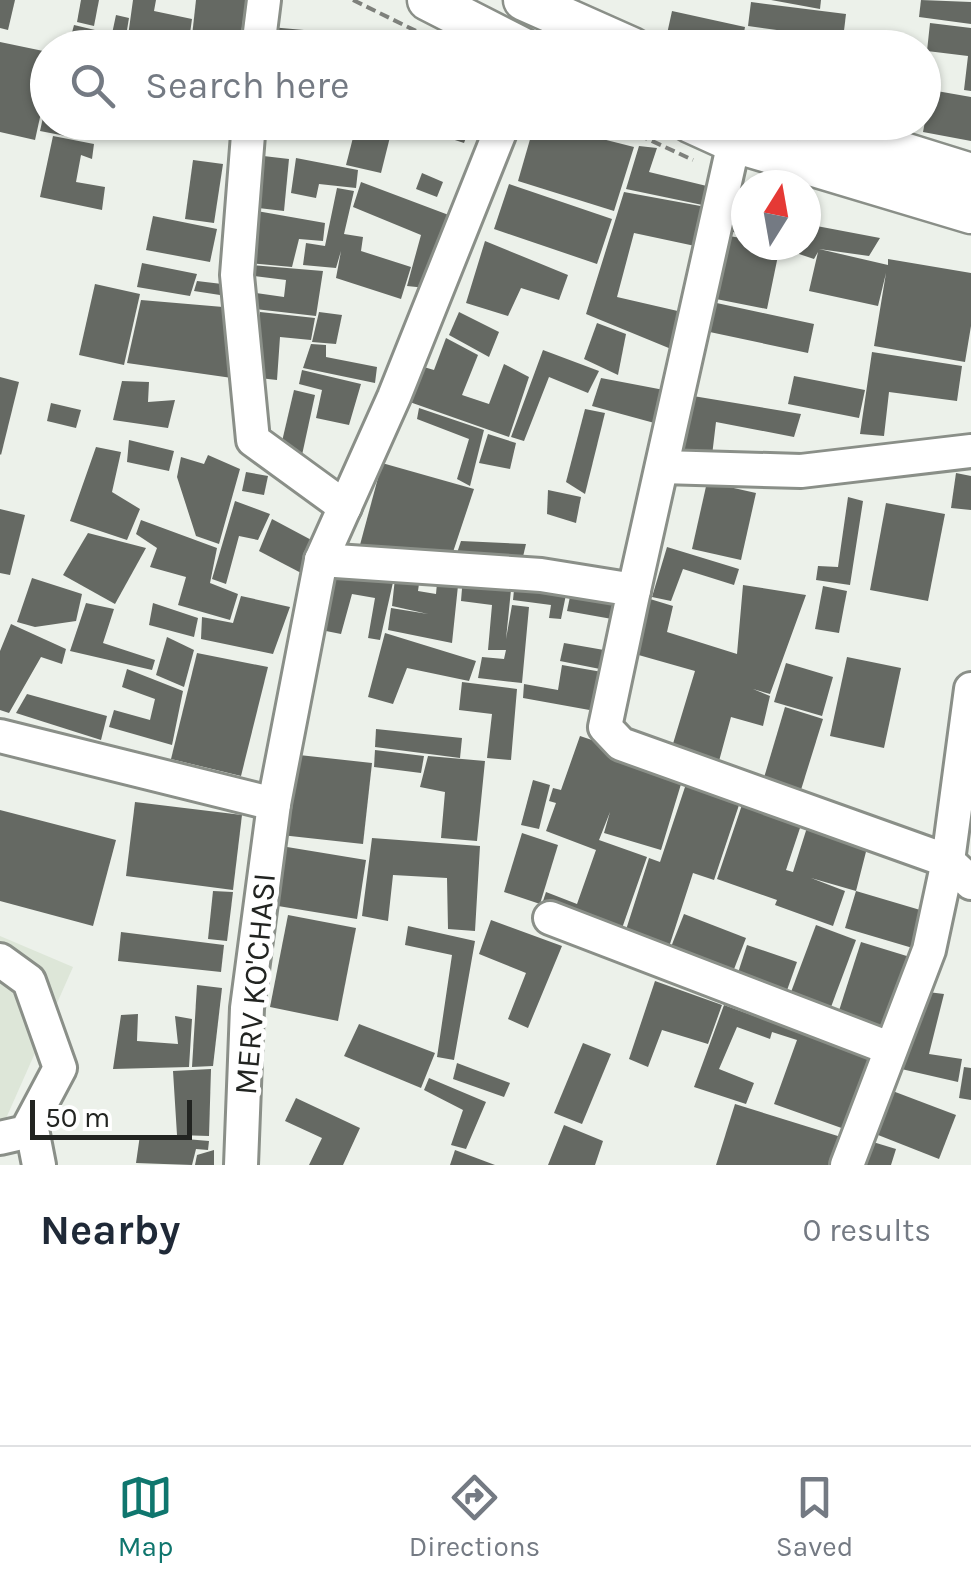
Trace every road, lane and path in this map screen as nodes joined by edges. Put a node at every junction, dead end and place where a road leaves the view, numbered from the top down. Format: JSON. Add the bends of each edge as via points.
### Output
{"nodes":[{"id":1,"x":264,"y":0,"type":"edge"},
{"id":2,"x":353,"y":0,"type":"edge"},
{"id":3,"x":538,"y":14,"type":"edge"},
{"id":4,"x":423,"y":16,"type":"edge"},
{"id":5,"x":260,"y":30,"type":"edge"},
{"id":6,"x":466,"y":30,"type":"edge"},
{"id":7,"x":582,"y":30,"type":"edge"},
{"id":8,"x":248,"y":140,"type":"edge"},
{"id":9,"x":497,"y":140,"type":"edge"},
{"id":10,"x":730,"y":140,"type":"edge"},
{"id":11,"x":862,"y":140,"type":"edge"},
{"id":12,"x":734,"y":142,"type":"junction"},
{"id":13,"x":971,"y":174,"type":"edge"},
{"id":14,"x":971,"y":213,"type":"edge"},
{"id":15,"x":971,"y":451,"type":"edge"},
{"id":16,"x":662,"y":468,"type":"junction"},
{"id":17,"x":345,"y":507,"type":"junction"},
{"id":18,"x":322,"y":560,"type":"junction"},
{"id":19,"x":634,"y":590,"type":"junction"},
{"id":20,"x":971,"y":689,"type":"edge"},
{"id":21,"x":0,"y":736,"type":"edge"},
{"id":22,"x":274,"y":804,"type":"junction"},
{"id":23,"x":960,"y":872,"type":"edge"},
{"id":24,"x":550,"y":918,"type":"dead end"},
{"id":25,"x":0,"y":960,"type":"edge"},
{"id":26,"x":889,"y":1048,"type":"junction"},
{"id":27,"x":30,"y":1124,"type":"junction"},
{"id":28,"x":0,"y":1138,"type":"edge"},
{"id":29,"x":40,"y":1165,"type":"edge"},
{"id":30,"x":241,"y":1165,"type":"edge"},
{"id":31,"x":847,"y":1165,"type":"edge"}],
"edges":[{"from":1,"to":5,"type":"street"},
{"from":2,"to":4,"type":"path"},
{"from":3,"to":7,"type":"main road"},
{"from":4,"to":6,"type":"main road"},
{"from":8,"to":17,"type":"street","via":[[237,275],[253,440]]},
{"from":9,"to":17,"type":"street","name":"MERV KO'CHASI"},
{"from":10,"to":12,"type":"main road"},
{"from":11,"to":13,"type":"main road"},
{"from":12,"to":14,"type":"main road"},
{"from":12,"to":16,"type":"street"},
{"from":15,"to":16,"type":"street","via":[[801,470]]},
{"from":16,"to":19,"type":"street"},
{"from":17,"to":18,"type":"street","name":"MERV KO'CHASI"},
{"from":18,"to":19,"type":"street","via":[[541,575]]},
{"from":18,"to":22,"type":"street","name":"MERV KO'CHASI"},
{"from":19,"to":23,"type":"street","via":[[605,726],[621,744]]},
{"from":20,"to":23,"type":"street"},
{"from":21,"to":22,"type":"street"},
{"from":22,"to":30,"type":"street","name":"MERV KO'CHASI","via":[[246,1008]]},
{"from":23,"to":26,"type":"street"},
{"from":24,"to":26,"type":"street"},
{"from":25,"to":27,"type":"street","via":[[29,981],[60,1068]]},
{"from":26,"to":31,"type":"street"},
{"from":27,"to":28,"type":"street","via":[[26,1132]]},
{"from":27,"to":29,"type":"street"}]}
